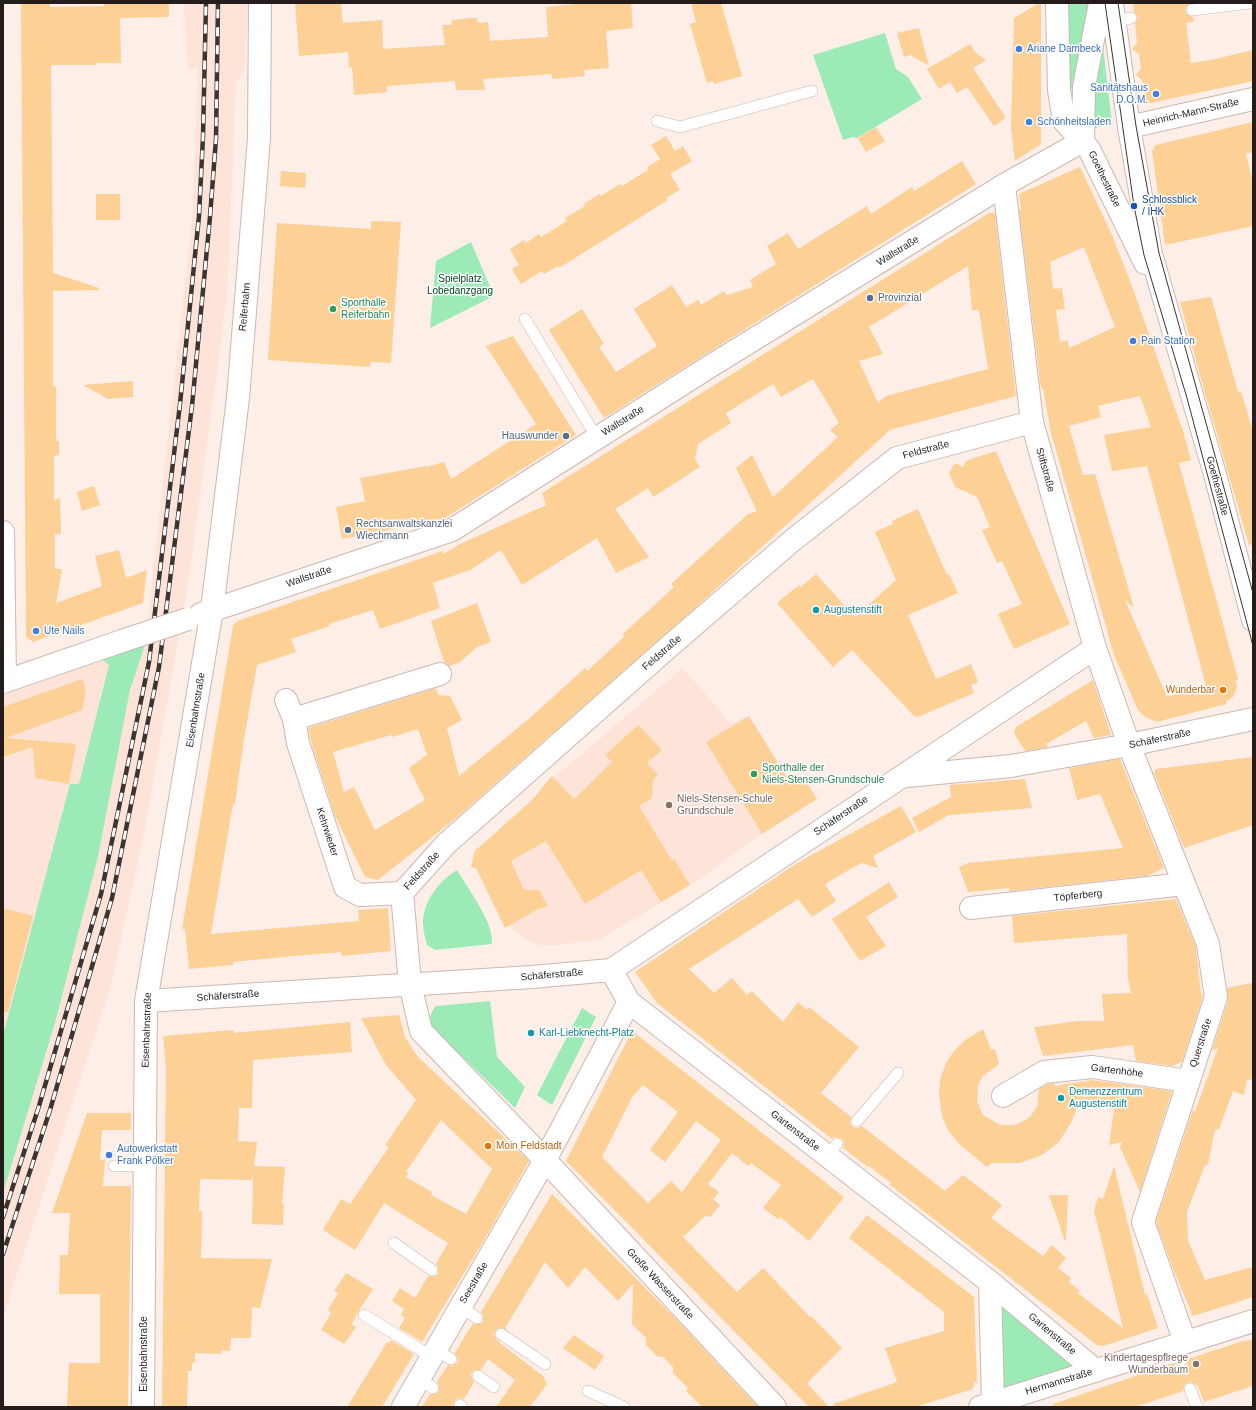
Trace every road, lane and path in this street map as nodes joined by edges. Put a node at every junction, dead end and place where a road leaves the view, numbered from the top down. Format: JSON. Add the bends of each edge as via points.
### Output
{"nodes":[{"id":1,"x":260,"y":3,"type":"edge"},
{"id":2,"x":1057,"y":3,"type":"edge"},
{"id":3,"x":1100,"y":3,"type":"edge"},
{"id":4,"x":1249,"y":3,"type":"edge"},
{"id":5,"x":1192,"y":10,"type":"dead end"},
{"id":6,"x":1119,"y":14,"type":"edge"},
{"id":7,"x":812,"y":91,"type":"dead end"},
{"id":8,"x":1253,"y":99,"type":"edge"},
{"id":9,"x":657,"y":121,"type":"dead end"},
{"id":10,"x":1129,"y":127,"type":"junction"},
{"id":11,"x":1083,"y":141,"type":"junction"},
{"id":12,"x":1004,"y":185,"type":"junction"},
{"id":13,"x":1166,"y":306,"type":"junction"},
{"id":14,"x":525,"y":319,"type":"dead end"},
{"id":15,"x":1032,"y":422,"type":"junction"},
{"id":16,"x":597,"y":438,"type":"junction"},
{"id":17,"x":3,"y":532,"type":"edge"},
{"id":18,"x":212,"y":610,"type":"junction"},
{"id":19,"x":1253,"y":620,"type":"edge"},
{"id":20,"x":1095,"y":648,"type":"junction"},
{"id":21,"x":440,"y":674,"type":"dead end"},
{"id":22,"x":4,"y":682,"type":"edge"},
{"id":23,"x":1253,"y":719,"type":"edge"},
{"id":24,"x":1129,"y":746,"type":"junction"},
{"id":25,"x":900,"y":778,"type":"junction"},
{"id":26,"x":1184,"y":884,"type":"junction"},
{"id":27,"x":402,"y":893,"type":"junction"},
{"id":28,"x":971,"y":908,"type":"dead end"},
{"id":29,"x":611,"y":970,"type":"junction"},
{"id":30,"x":410,"y":984,"type":"junction"},
{"id":31,"x":146,"y":1001,"type":"junction"},
{"id":32,"x":629,"y":1002,"type":"junction"},
{"id":33,"x":898,"y":1073,"type":"dead end"},
{"id":34,"x":1188,"y":1081,"type":"junction"},
{"id":35,"x":1004,"y":1096,"type":"dead end"},
{"id":36,"x":857,"y":1121,"type":"dead end"},
{"id":37,"x":545,"y":1160,"type":"junction"},
{"id":38,"x":145,"y":1165,"type":"junction"},
{"id":39,"x":114,"y":1166,"type":"dead end"},
{"id":40,"x":394,"y":1244,"type":"dead end"},
{"id":41,"x":432,"y":1270,"type":"dead end"},
{"id":42,"x":990,"y":1282,"type":"junction"},
{"id":43,"x":364,"y":1315,"type":"dead end"},
{"id":44,"x":1253,"y":1321,"type":"edge"},
{"id":45,"x":501,"y":1334,"type":"dead end"},
{"id":46,"x":1180,"y":1350,"type":"junction"},
{"id":47,"x":440,"y":1355,"type":"junction"},
{"id":48,"x":545,"y":1364,"type":"dead end"},
{"id":49,"x":1096,"y":1371,"type":"junction"},
{"id":50,"x":478,"y":1376,"type":"dead end"},
{"id":51,"x":494,"y":1387,"type":"dead end"},
{"id":52,"x":1190,"y":1388,"type":"dead end"},
{"id":53,"x":588,"y":1391,"type":"dead end"},
{"id":54,"x":986,"y":1405,"type":"edge"},
{"id":55,"x":143,"y":1407,"type":"edge"},
{"id":56,"x":404,"y":1407,"type":"edge"},
{"id":57,"x":624,"y":1407,"type":"edge"},
{"id":58,"x":775,"y":1407,"type":"edge"},
{"id":59,"x":1197,"y":1407,"type":"edge"}],
"edges":[{"from":1,"to":18,"type":"street","name":"Reiferbahn","via":[[259,138],[255,201],[238,398]]},
{"from":2,"to":11,"type":"street","name":"Goethestraße","via":[[1059,90],[1064,121]]},
{"from":3,"to":11,"type":"street","via":[[1084,87]]},
{"from":4,"to":5,"type":"lane"},
{"from":6,"to":10,"type":"street","name":"Goethestraße"},
{"from":7,"to":9,"type":"lane","via":[[680,128]]},
{"from":8,"to":10,"type":"street","name":"Heinrich-Mann-Straße"},
{"from":10,"to":13,"type":"street","name":"Goethestraße","via":[[1151,254]]},
{"from":11,"to":12,"type":"street","name":"Wallstraße"},
{"from":11,"to":13,"type":"street","name":"Goethestraße"},
{"from":12,"to":15,"type":"street","name":"Stiftstraße"},
{"from":12,"to":16,"type":"street","name":"Wallstraße"},
{"from":13,"to":19,"type":"street","name":"Goethestraße","via":[[1216,478]]},
{"from":14,"to":16,"type":"lane","name":"Wallstraße"},
{"from":15,"to":20,"type":"street","name":"Stiftstraße"},
{"from":15,"to":27,"type":"street","name":"Feldstraße","via":[[897,458],[793,540],[672,644],[446,844]]},
{"from":16,"to":18,"type":"street","name":"Wallstraße","via":[[452,530]]},
{"from":17,"to":22,"type":"street"},
{"from":18,"to":22,"type":"street","name":"Wallstraße","bridge":true},
{"from":18,"to":31,"type":"street","name":"Eisenbahnstraße"},
{"from":20,"to":24,"type":"street","name":"Stiftstraße"},
{"from":20,"to":25,"type":"street","name":"Schäferstraße"},
{"from":21,"to":27,"type":"street","name":"Kehrwieder","via":[[290,709],[298,743],[345,887],[360,895]]},
{"from":23,"to":24,"type":"street","name":"Schäferstraße"},
{"from":24,"to":25,"type":"street","name":"Schäferstraße","via":[[1011,766]]},
{"from":24,"to":26,"type":"street","name":"Querstraße"},
{"from":25,"to":29,"type":"street","name":"Schäferstraße"},
{"from":26,"to":28,"type":"street","name":"Töpferberg"},
{"from":26,"to":34,"type":"street","name":"Querstraße","via":[[1208,944],[1216,997]]},
{"from":27,"to":30,"type":"street","name":"Feldstraße"},
{"from":29,"to":30,"type":"street","name":"Schäferstraße"},
{"from":29,"to":32,"type":"street","name":"Gartenstraße"},
{"from":30,"to":31,"type":"street","name":"Schäferstraße"},
{"from":30,"to":37,"type":"street","via":[[421,1031]]},
{"from":31,"to":38,"type":"street","name":"Eisenbahnstraße"},
{"from":32,"to":37,"type":"street"},
{"from":32,"to":42,"type":"street","name":"Gartenstraße","via":[[832,1150]]},
{"from":33,"to":36,"type":"lane"},
{"from":34,"to":35,"type":"street","name":"Gartenhöhe","via":[[1092,1067],[1044,1072]]},
{"from":34,"to":46,"type":"street","name":"Querstraße","via":[[1143,1222]]},
{"from":37,"to":47,"type":"street","name":"Seestraße","via":[[465,1302]]},
{"from":37,"to":58,"type":"street","name":"Große Wasserstraße"},
{"from":38,"to":39,"type":"lane"},
{"from":38,"to":55,"type":"street","name":"Eisenbahnstraße"},
{"from":40,"to":41,"type":"lane"},
{"from":42,"to":49,"type":"street","name":"Gartenstraße"},
{"from":42,"to":54,"type":"street"},
{"from":43,"to":47,"type":"lane"},
{"from":44,"to":46,"type":"street","name":"Hermannstraße"},
{"from":45,"to":48,"type":"lane"},
{"from":46,"to":49,"type":"street","name":"Hermannstraße"},
{"from":47,"to":56,"type":"street","name":"Seestraße","via":[[426,1384]]},
{"from":49,"to":54,"type":"street","name":"Hermannstraße"},
{"from":50,"to":51,"type":"lane"},
{"from":52,"to":59,"type":"lane"},
{"from":53,"to":57,"type":"lane"}]}
